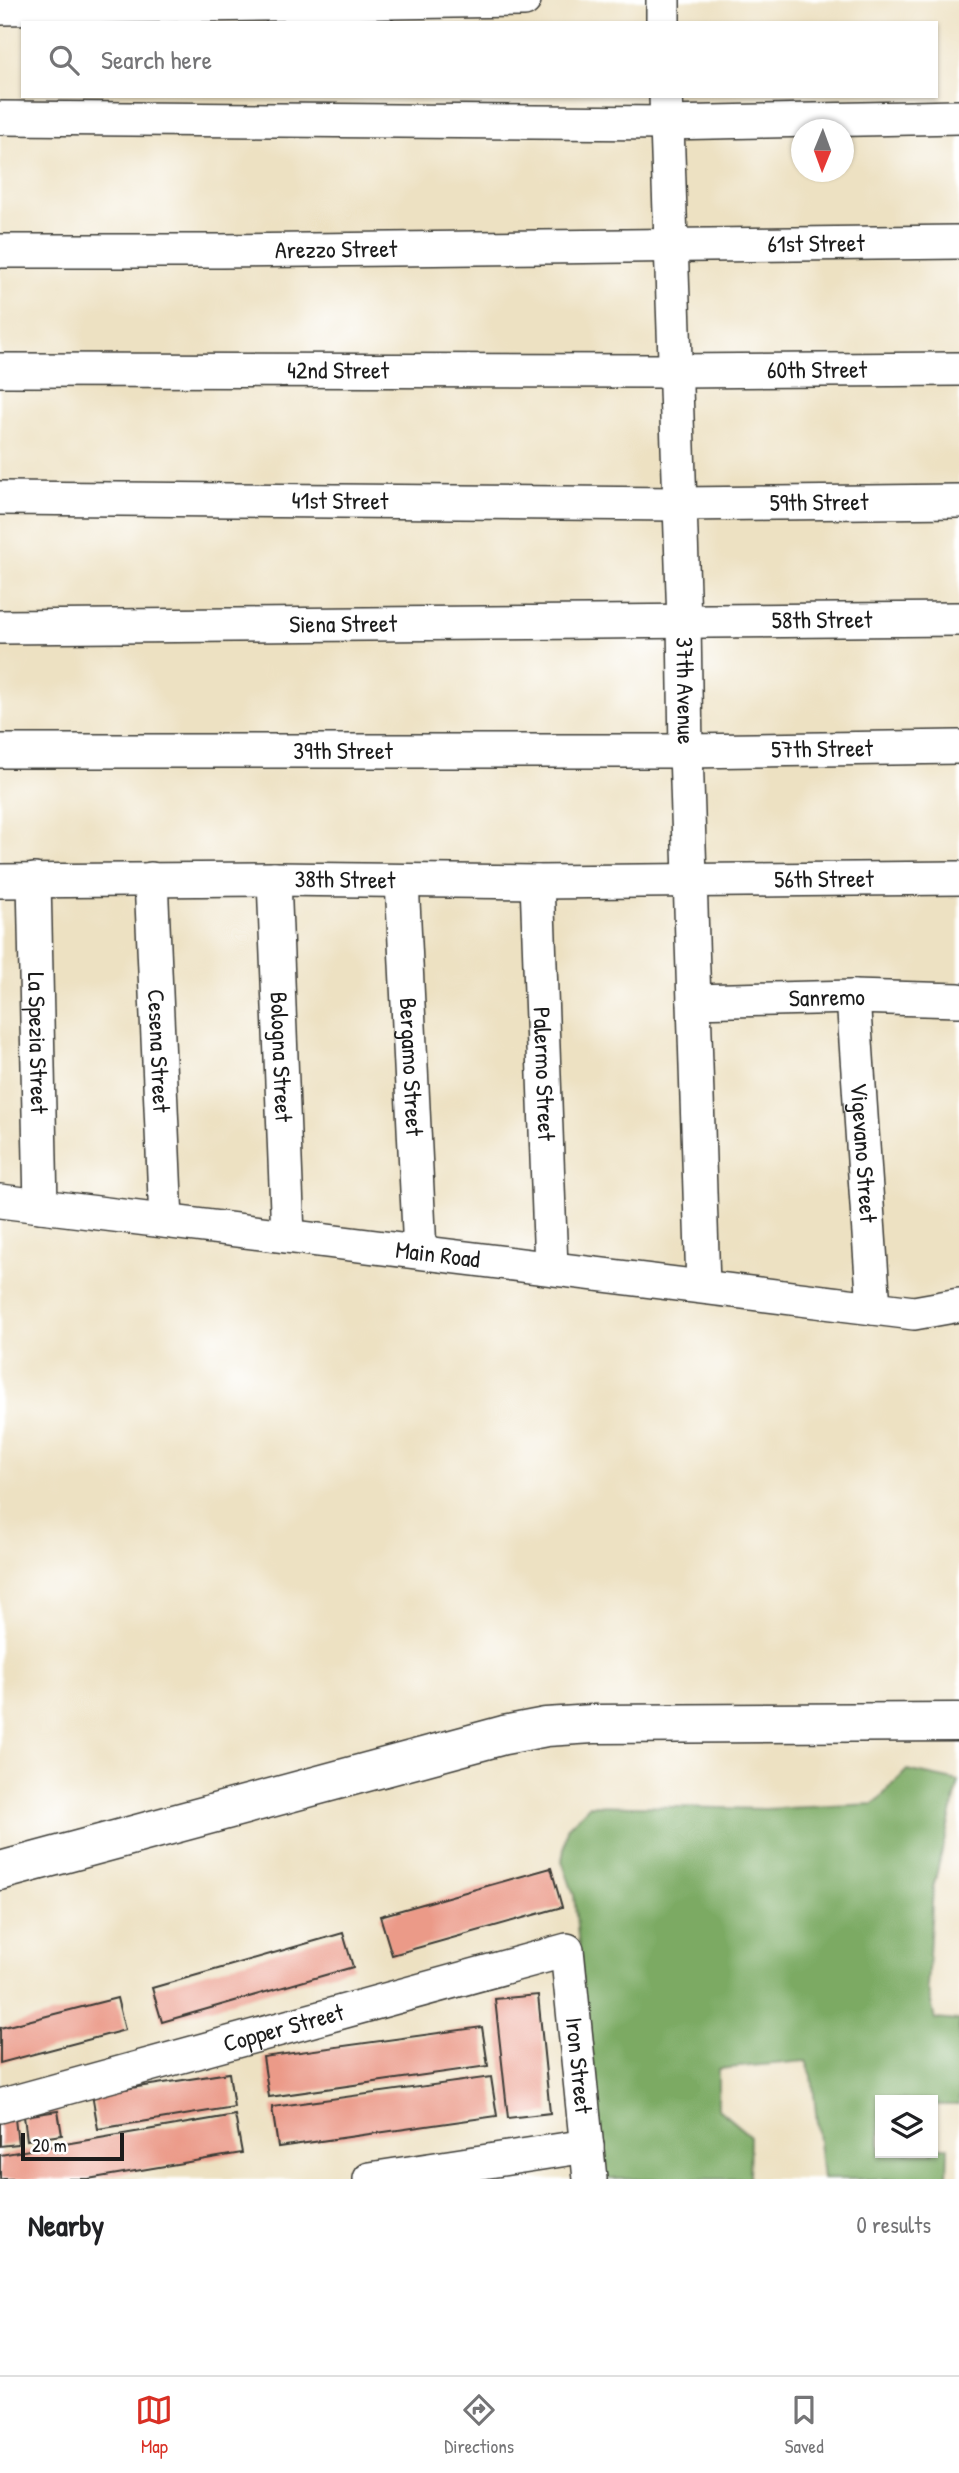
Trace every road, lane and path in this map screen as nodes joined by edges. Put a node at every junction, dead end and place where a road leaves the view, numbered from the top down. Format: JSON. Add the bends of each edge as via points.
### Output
{"nodes":[{"id":1,"x":524,"y":0,"type":"edge"},
{"id":2,"x":663,"y":0,"type":"edge"},
{"id":3,"x":0,"y":8,"type":"edge"},
{"id":4,"x":663,"y":21,"type":"edge"},
{"id":5,"x":666,"y":109,"type":"edge"},
{"id":6,"x":959,"y":117,"type":"edge"},
{"id":7,"x":0,"y":118,"type":"edge"},
{"id":8,"x":959,"y":242,"type":"edge"},
{"id":9,"x":670,"y":245,"type":"junction"},
{"id":10,"x":0,"y":251,"type":"edge"},
{"id":11,"x":959,"y":369,"type":"edge"},
{"id":12,"x":0,"y":370,"type":"edge"},
{"id":13,"x":674,"y":371,"type":"junction"},
{"id":14,"x":0,"y":498,"type":"edge"},
{"id":15,"x":959,"y":501,"type":"edge"},
{"id":16,"x":679,"y":504,"type":"junction"},
{"id":17,"x":959,"y":619,"type":"edge"},
{"id":18,"x":684,"y":622,"type":"junction"},
{"id":19,"x":0,"y":627,"type":"edge"},
{"id":20,"x":959,"y":747,"type":"edge"},
{"id":21,"x":0,"y":751,"type":"edge"},
{"id":22,"x":686,"y":751,"type":"junction"},
{"id":23,"x":959,"y":878,"type":"edge"},
{"id":24,"x":274,"y":879,"type":"junction"},
{"id":25,"x":34,"y":880,"type":"junction"},
{"id":26,"x":151,"y":880,"type":"junction"},
{"id":27,"x":0,"y":881,"type":"edge"},
{"id":28,"x":402,"y":881,"type":"junction"},
{"id":29,"x":690,"y":881,"type":"junction"},
{"id":30,"x":537,"y":882,"type":"junction"},
{"id":31,"x":853,"y":997,"type":"junction"},
{"id":32,"x":959,"y":1000,"type":"edge"},
{"id":33,"x":694,"y":1001,"type":"junction"},
{"id":34,"x":0,"y":1201,"type":"edge"},
{"id":35,"x":41,"y":1206,"type":"junction"},
{"id":36,"x":166,"y":1221,"type":"junction"},
{"id":37,"x":288,"y":1236,"type":"junction"},
{"id":38,"x":420,"y":1252,"type":"junction"},
{"id":39,"x":551,"y":1268,"type":"junction"},
{"id":40,"x":703,"y":1286,"type":"junction"},
{"id":41,"x":959,"y":1305,"type":"edge"},
{"id":42,"x":874,"y":1308,"type":"junction"},
{"id":43,"x":959,"y":1722,"type":"edge"},
{"id":44,"x":0,"y":1871,"type":"edge"},
{"id":45,"x":567,"y":1950,"type":"joint"},
{"id":46,"x":0,"y":2106,"type":"edge"},
{"id":47,"x":587,"y":2146,"type":"junction"},
{"id":48,"x":370,"y":2179,"type":"edge"},
{"id":49,"x":590,"y":2179,"type":"edge"}],
"edges":[{"from":1,"to":3,"type":"street"},
{"from":2,"to":4,"type":"street"},
{"from":5,"to":6,"type":"street"},
{"from":5,"to":7,"type":"street"},
{"from":5,"to":9,"type":"street","name":"37th Avenue"},
{"from":8,"to":9,"type":"street","name":"61st Street"},
{"from":9,"to":10,"type":"street","name":"Arezzo Street"},
{"from":9,"to":13,"type":"street","name":"37th Avenue"},
{"from":11,"to":13,"type":"street","name":"60th Street"},
{"from":12,"to":13,"type":"street","name":"42nd Street"},
{"from":13,"to":16,"type":"street","name":"37th Avenue"},
{"from":14,"to":16,"type":"street","name":"41st Street"},
{"from":15,"to":16,"type":"street","name":"59th Street"},
{"from":16,"to":18,"type":"street","name":"37th Avenue"},
{"from":17,"to":18,"type":"street","name":"58th Street"},
{"from":18,"to":19,"type":"street","name":"Siena Street"},
{"from":18,"to":22,"type":"street","name":"37th Avenue"},
{"from":20,"to":22,"type":"street","name":"57th Street"},
{"from":21,"to":22,"type":"street","name":"39th Street"},
{"from":22,"to":29,"type":"street","name":"37th Avenue"},
{"from":23,"to":29,"type":"street","name":"56th Street"},
{"from":24,"to":26,"type":"street","name":"38th Street"},
{"from":24,"to":28,"type":"street","name":"38th Street"},
{"from":24,"to":37,"type":"street","name":"Bologna Street"},
{"from":25,"to":26,"type":"street","name":"38th Street"},
{"from":25,"to":27,"type":"street","name":"38th Street"},
{"from":25,"to":35,"type":"street","name":"La Spezia Street"},
{"from":26,"to":36,"type":"street","name":"Cesena Street"},
{"from":28,"to":30,"type":"street","name":"38th Street"},
{"from":28,"to":38,"type":"street","name":"Bergamo Street"},
{"from":29,"to":30,"type":"street","name":"38th Street"},
{"from":29,"to":33,"type":"street","name":"37th Avenue"},
{"from":30,"to":39,"type":"street","name":"Palermo Street"},
{"from":31,"to":32,"type":"street","name":"Sanremo"},
{"from":31,"to":33,"type":"street","name":"Sanremo"},
{"from":31,"to":42,"type":"street","name":"Vigevano Street"},
{"from":33,"to":40,"type":"street","name":"37th Avenue"},
{"from":34,"to":35,"type":"street","name":"Main Road"},
{"from":35,"to":36,"type":"street","name":"Main Road"},
{"from":36,"to":37,"type":"street","name":"Main Road"},
{"from":37,"to":38,"type":"street","name":"Main Road"},
{"from":38,"to":39,"type":"street","name":"Main Road"},
{"from":39,"to":40,"type":"street","name":"Main Road"},
{"from":40,"to":42,"type":"street","name":"Main Road"},
{"from":41,"to":42,"type":"street","name":"Main Road","via":[[914,1313]]},
{"from":43,"to":44,"type":"street","via":[[546,1727]]},
{"from":45,"to":46,"type":"street","name":"Copper Street"},
{"from":45,"to":47,"type":"street","name":"Iron Street"},
{"from":47,"to":48,"type":"street"},
{"from":47,"to":49,"type":"street","name":"Iron Street"}]}
